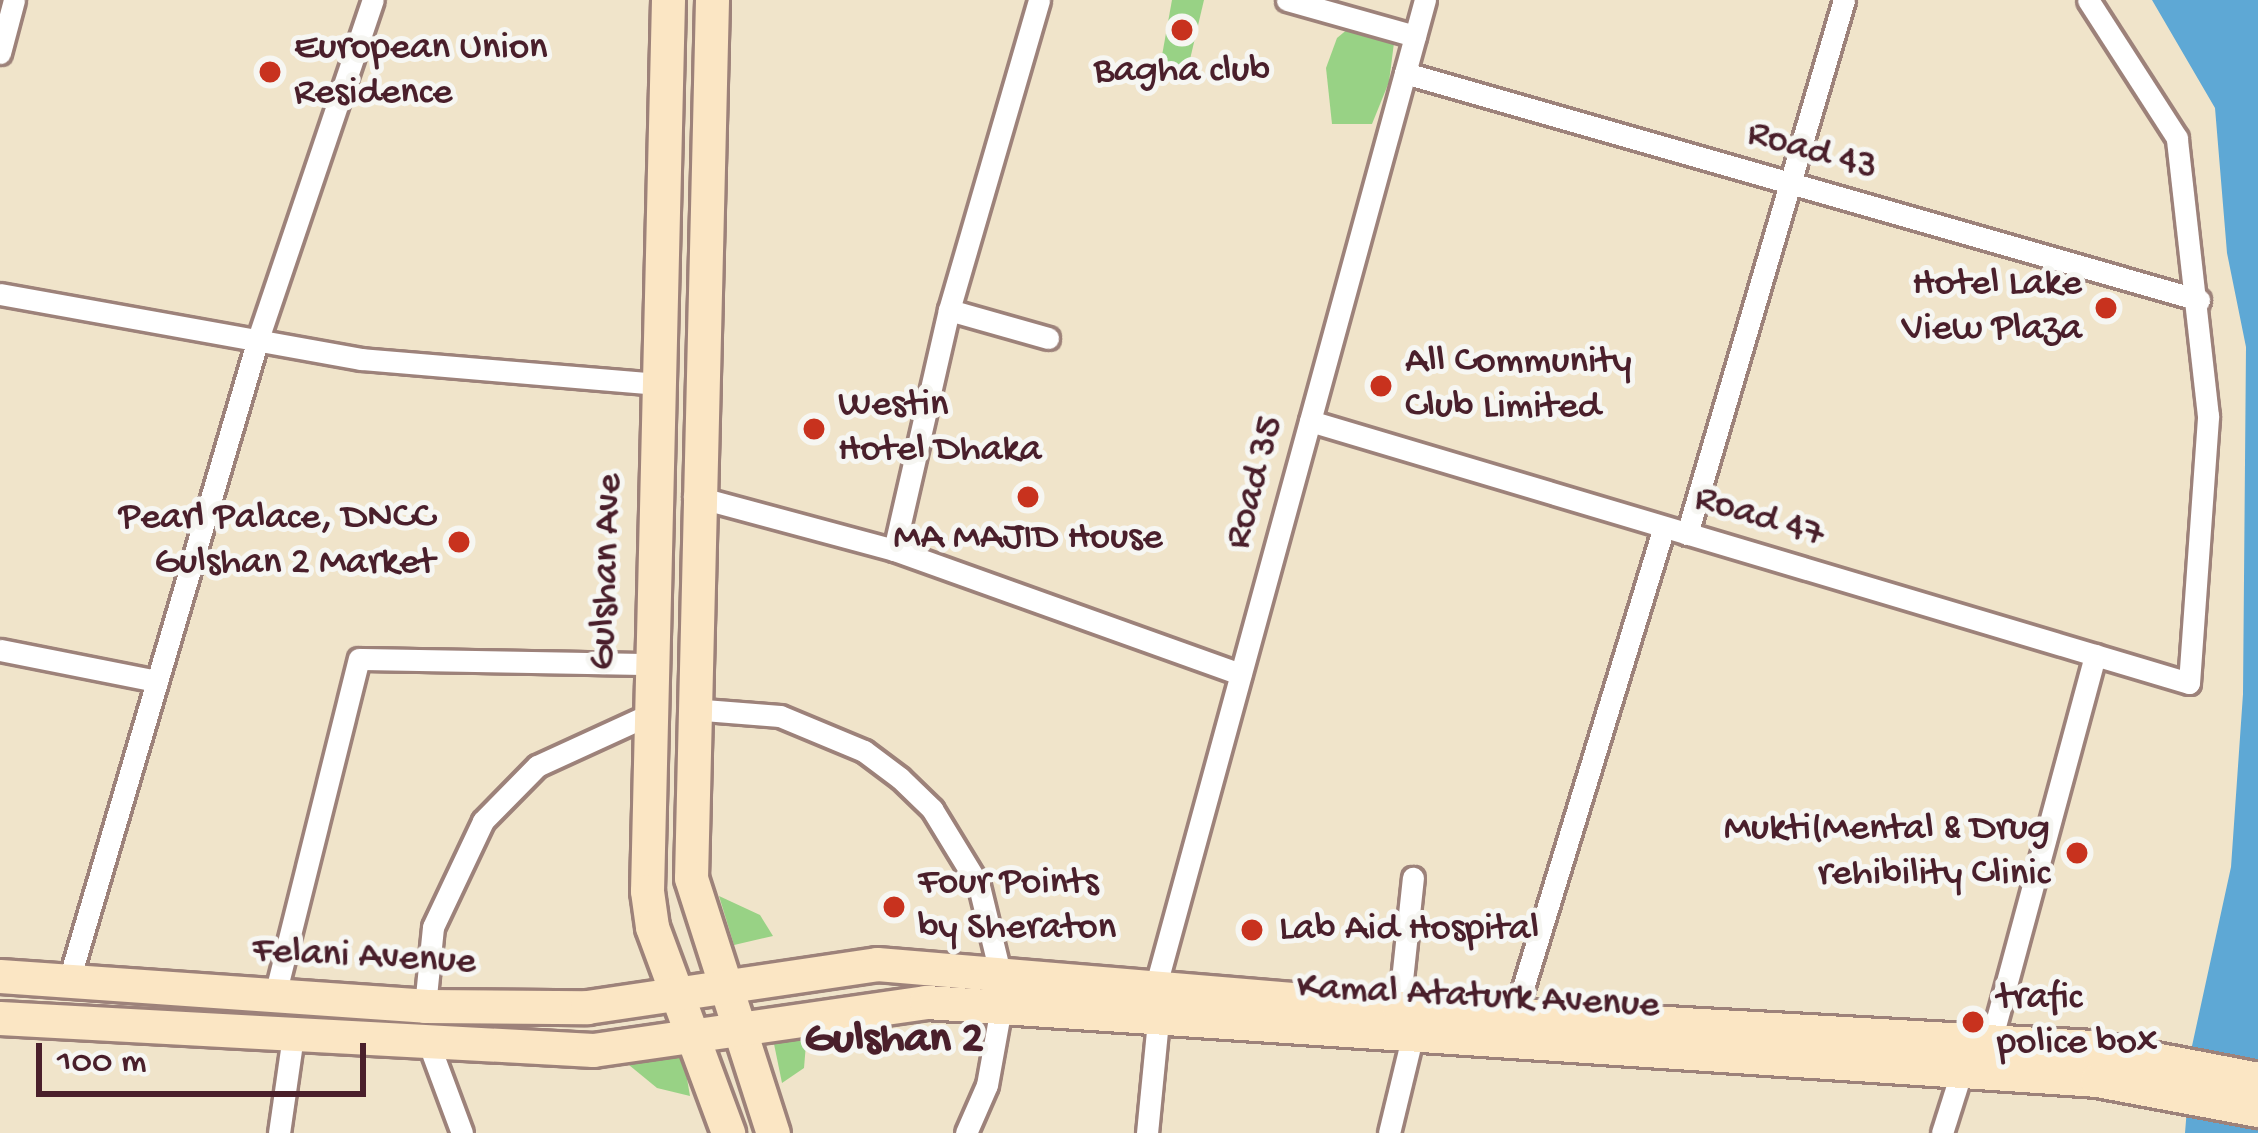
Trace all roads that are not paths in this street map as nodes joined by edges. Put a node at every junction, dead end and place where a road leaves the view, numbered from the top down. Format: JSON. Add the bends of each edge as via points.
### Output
{"nodes":[{"id":1,"x":14,"y":0,"type":"edge"},
{"id":2,"x":374,"y":0,"type":"edge"},
{"id":3,"x":668,"y":0,"type":"edge"},
{"id":4,"x":712,"y":0,"type":"edge"},
{"id":5,"x":1039,"y":0,"type":"edge"},
{"id":6,"x":1287,"y":0,"type":"edge"},
{"id":7,"x":1425,"y":0,"type":"edge"},
{"id":8,"x":1844,"y":0,"type":"edge"},
{"id":9,"x":2088,"y":0,"type":"edge"},
{"id":10,"x":1415,"y":36,"type":"junction"},
{"id":11,"x":0,"y":52,"type":"edge"},
{"id":12,"x":1405,"y":73,"type":"junction"},
{"id":13,"x":1790,"y":184,"type":"junction"},
{"id":14,"x":0,"y":294,"type":"edge"},
{"id":15,"x":2199,"y":300,"type":"junction"},
{"id":16,"x":949,"y":310,"type":"junction"},
{"id":17,"x":1048,"y":338,"type":"dead end"},
{"id":18,"x":258,"y":339,"type":"junction"},
{"id":19,"x":657,"y":384,"type":"junction"},
{"id":20,"x":1310,"y":421,"type":"junction"},
{"id":21,"x":694,"y":496,"type":"junction"},
{"id":22,"x":1664,"y":527,"type":"junction"},
{"id":23,"x":1687,"y":534,"type":"junction"},
{"id":24,"x":894,"y":550,"type":"junction"},
{"id":25,"x":0,"y":650,"type":"edge"},
{"id":26,"x":2095,"y":655,"type":"junction"},
{"id":27,"x":647,"y":664,"type":"junction"},
{"id":28,"x":1241,"y":674,"type":"junction"},
{"id":29,"x":157,"y":681,"type":"junction"},
{"id":30,"x":691,"y":709,"type":"junction"},
{"id":31,"x":646,"y":716,"type":"junction"},
{"id":32,"x":1413,"y":878,"type":"dead end"},
{"id":33,"x":1000,"y":973,"type":"junction"},
{"id":34,"x":0,"y":976,"type":"edge"},
{"id":35,"x":69,"y":980,"type":"junction"},
{"id":36,"x":722,"y":985,"type":"junction"},
{"id":37,"x":1156,"y":985,"type":"junction"},
{"id":38,"x":675,"y":994,"type":"junction"},
{"id":39,"x":275,"y":995,"type":"junction"},
{"id":40,"x":425,"y":1006,"type":"junction"},
{"id":41,"x":1001,"y":1007,"type":"junction"},
{"id":42,"x":1515,"y":1014,"type":"junction"},
{"id":43,"x":0,"y":1018,"type":"edge"},
{"id":44,"x":1159,"y":1021,"type":"junction"},
{"id":45,"x":1405,"y":1023,"type":"junction"},
{"id":46,"x":740,"y":1030,"type":"junction"},
{"id":47,"x":293,"y":1036,"type":"junction"},
{"id":48,"x":693,"y":1039,"type":"junction"},
{"id":49,"x":430,"y":1046,"type":"junction"},
{"id":50,"x":1979,"y":1061,"type":"junction"},
{"id":51,"x":2163,"y":1077,"type":"junction"},
{"id":52,"x":2258,"y":1078,"type":"edge"},
{"id":53,"x":2258,"y":1110,"type":"edge"},
{"id":54,"x":279,"y":1133,"type":"edge"},
{"id":55,"x":462,"y":1133,"type":"edge"},
{"id":56,"x":728,"y":1133,"type":"edge"},
{"id":57,"x":773,"y":1133,"type":"edge"},
{"id":58,"x":966,"y":1133,"type":"edge"},
{"id":59,"x":1147,"y":1133,"type":"edge"},
{"id":60,"x":1390,"y":1133,"type":"edge"},
{"id":61,"x":1942,"y":1133,"type":"edge"}],
"edges":[{"from":1,"to":11,"type":"street"},
{"from":2,"to":18,"type":"street"},
{"from":3,"to":19,"type":"main road","name":"Gulshan Ave"},
{"from":4,"to":21,"type":"main road"},
{"from":5,"to":16,"type":"street"},
{"from":6,"to":10,"type":"street"},
{"from":7,"to":10,"type":"street","name":"Road 35"},
{"from":8,"to":13,"type":"street"},
{"from":9,"to":15,"type":"street","via":[[2177,138]]},
{"from":10,"to":12,"type":"street","name":"Road 35"},
{"from":12,"to":13,"type":"street","name":"Road 43"},
{"from":12,"to":20,"type":"street","name":"Road 35"},
{"from":13,"to":15,"type":"street","name":"Road 43"},
{"from":13,"to":23,"type":"street"},
{"from":14,"to":18,"type":"street"},
{"from":15,"to":26,"type":"street","name":"Road 47","via":[[2207,416],[2189,683]]},
{"from":16,"to":17,"type":"street"},
{"from":16,"to":24,"type":"street"},
{"from":18,"to":19,"type":"street","via":[[361,359]]},
{"from":18,"to":29,"type":"street"},
{"from":19,"to":27,"type":"main road","name":"Gulshan Ave"},
{"from":20,"to":22,"type":"street","name":"Road 47"},
{"from":20,"to":28,"type":"street","name":"Road 35"},
{"from":21,"to":24,"type":"street"},
{"from":21,"to":30,"type":"main road"},
{"from":22,"to":23,"type":"street","name":"Road 47"},
{"from":22,"to":42,"type":"street"},
{"from":23,"to":26,"type":"street","name":"Road 47"},
{"from":24,"to":28,"type":"street"},
{"from":25,"to":29,"type":"street"},
{"from":26,"to":50,"type":"street"},
{"from":27,"to":31,"type":"main road","name":"Gulshan Ave"},
{"from":27,"to":39,"type":"street","via":[[359,658]]},
{"from":28,"to":37,"type":"street","name":"Road 35"},
{"from":29,"to":35,"type":"street"},
{"from":30,"to":33,"type":"street","via":[[780,716],[863,751],[900,778],[932,809],[979,886]]},
{"from":30,"to":36,"type":"main road","via":[[693,898]]},
{"from":31,"to":38,"type":"main road","name":"Gulshan Ave","via":[[649,910]]},
{"from":31,"to":40,"type":"street","via":[[537,766],[483,821],[433,927]]},
{"from":32,"to":45,"type":"street"},
{"from":33,"to":36,"type":"main road","name":"Kamal Ataturk Avenue","via":[[854,964]]},
{"from":33,"to":37,"type":"main road","name":"Kamal Ataturk Avenue"},
{"from":34,"to":35,"type":"main road","name":"Felani Avenue"},
{"from":35,"to":39,"type":"main road","name":"Felani Avenue"},
{"from":36,"to":38,"type":"main road","name":"Felani Avenue"},
{"from":36,"to":46,"type":"main road"},
{"from":37,"to":45,"type":"main road","name":"Kamal Ataturk Avenue"},
{"from":38,"to":40,"type":"main road","name":"Felani Avenue","via":[[587,1007]]},
{"from":38,"to":48,"type":"main road","name":"Gulshan Ave"},
{"from":39,"to":40,"type":"main road","name":"Felani Avenue"},
{"from":41,"to":44,"type":"main road","name":"Kamal Ataturk Avenue"},
{"from":41,"to":46,"type":"main road","name":"Kamal Ataturk Avenue","via":[[887,1004]]},
{"from":41,"to":58,"type":"street","via":[[987,1084]]},
{"from":42,"to":45,"type":"main road","name":"Kamal Ataturk Avenue"},
{"from":42,"to":50,"type":"main road","name":"Kamal Ataturk Avenue"},
{"from":43,"to":47,"type":"main road","name":"Felani Avenue"},
{"from":44,"to":45,"type":"main road","name":"Kamal Ataturk Avenue"},
{"from":44,"to":59,"type":"street"},
{"from":45,"to":50,"type":"main road","name":"Kamal Ataturk Avenue"},
{"from":45,"to":60,"type":"street"},
{"from":46,"to":48,"type":"main road","name":"Kamal Ataturk Avenue"},
{"from":46,"to":57,"type":"main road"},
{"from":47,"to":49,"type":"main road","name":"Felani Avenue"},
{"from":47,"to":54,"type":"street"},
{"from":48,"to":49,"type":"main road","name":"Felani Avenue","via":[[593,1050]]},
{"from":48,"to":56,"type":"main road","name":"Gulshan Ave"},
{"from":49,"to":55,"type":"street"},
{"from":50,"to":51,"type":"main road","name":"Kamal Ataturk Avenue"},
{"from":50,"to":61,"type":"street"},
{"from":51,"to":52,"type":"main road","name":"Kamal Ataturk Avenue"},
{"from":51,"to":53,"type":"main road","name":"Kamal Ataturk Avenue"}]}
